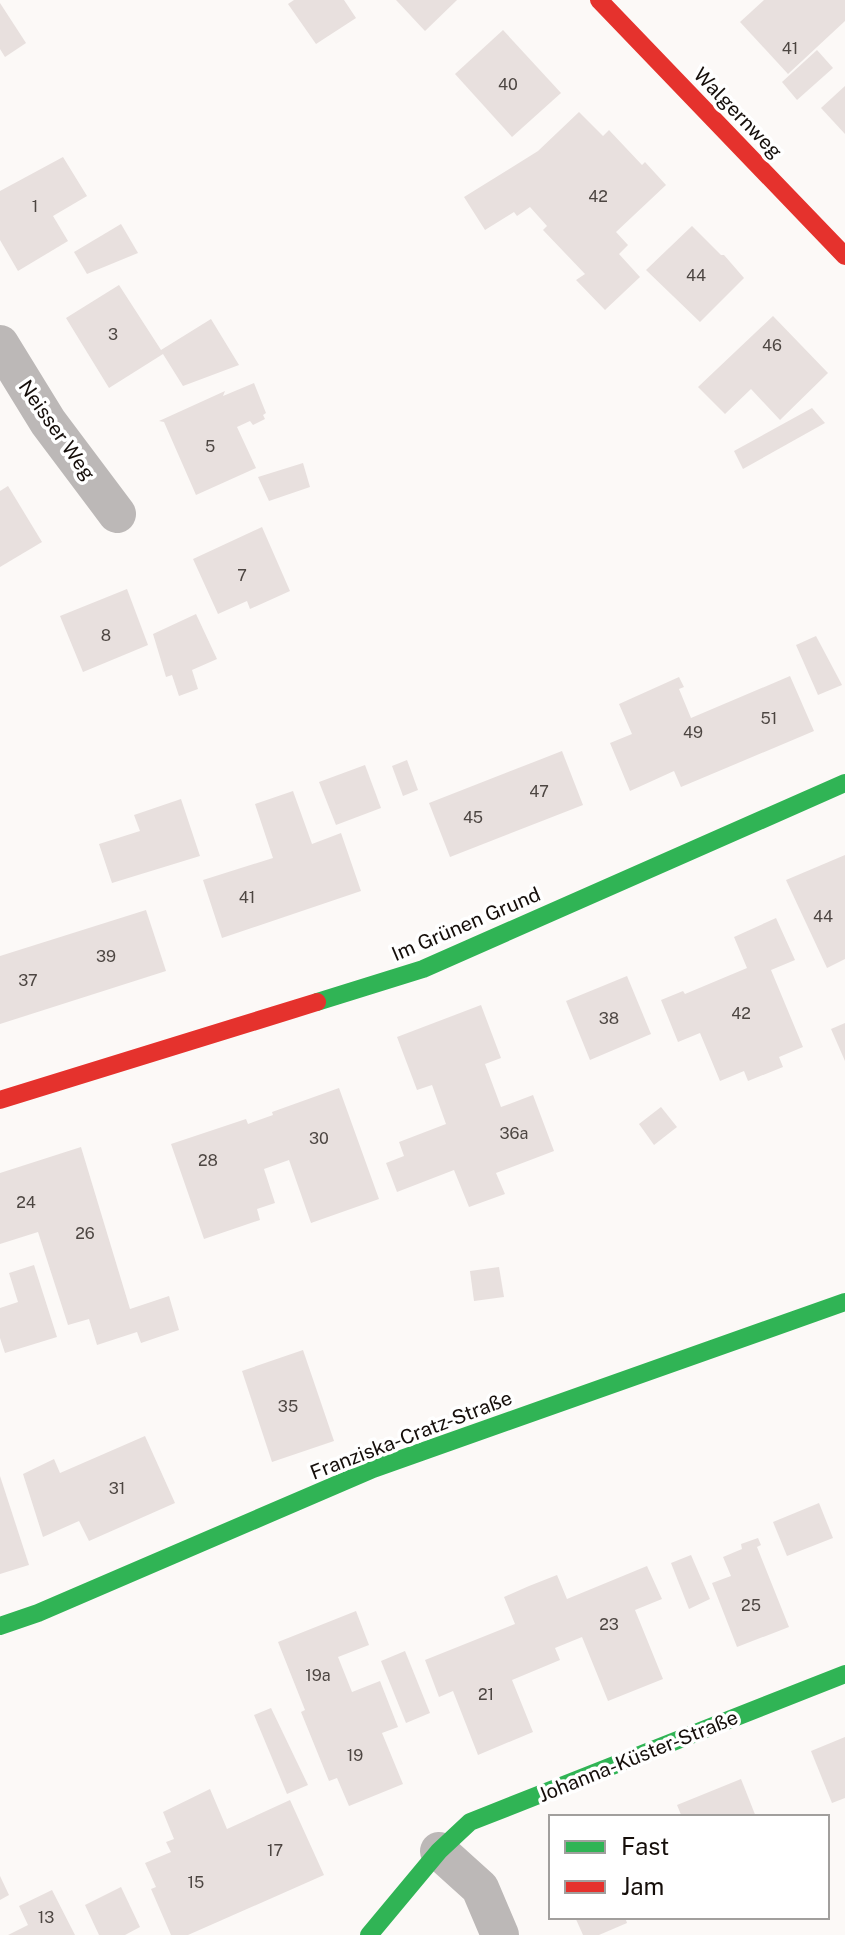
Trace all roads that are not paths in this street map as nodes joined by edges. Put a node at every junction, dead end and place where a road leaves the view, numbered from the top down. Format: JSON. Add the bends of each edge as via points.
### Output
{"nodes":[{"id":1,"x":599,"y":0,"type":"edge"},
{"id":2,"x":845,"y":256,"type":"edge"},
{"id":3,"x":0,"y":344,"type":"edge"},
{"id":4,"x":117,"y":514,"type":"dead end"},
{"id":5,"x":845,"y":783,"type":"edge"},
{"id":6,"x":0,"y":1100,"type":"edge"},
{"id":7,"x":845,"y":1302,"type":"edge"},
{"id":8,"x":0,"y":1626,"type":"edge"},
{"id":9,"x":845,"y":1674,"type":"edge"},
{"id":10,"x":439,"y":1851,"type":"junction"},
{"id":11,"x":369,"y":1935,"type":"edge"},
{"id":12,"x":500,"y":1935,"type":"edge"}],
"edges":[{"from":1,"to":2,"type":"street","name":"Walgernweg"},
{"from":3,"to":4,"type":"street","name":"Neisser Weg","via":[[48,422]]},
{"from":5,"to":6,"type":"street","name":"Im Grünen Grund","via":[[423,969]]},
{"from":7,"to":8,"type":"street","name":"Franziska-Cratz-Straße","via":[[373,1469]]},
{"from":9,"to":10,"type":"street","name":"Johanna-Küster-Straße","via":[[470,1822]]},
{"from":10,"to":11,"type":"street","name":"Johanna-Küster-Straße"},
{"from":10,"to":12,"type":"street","via":[[480,1888]]}]}
